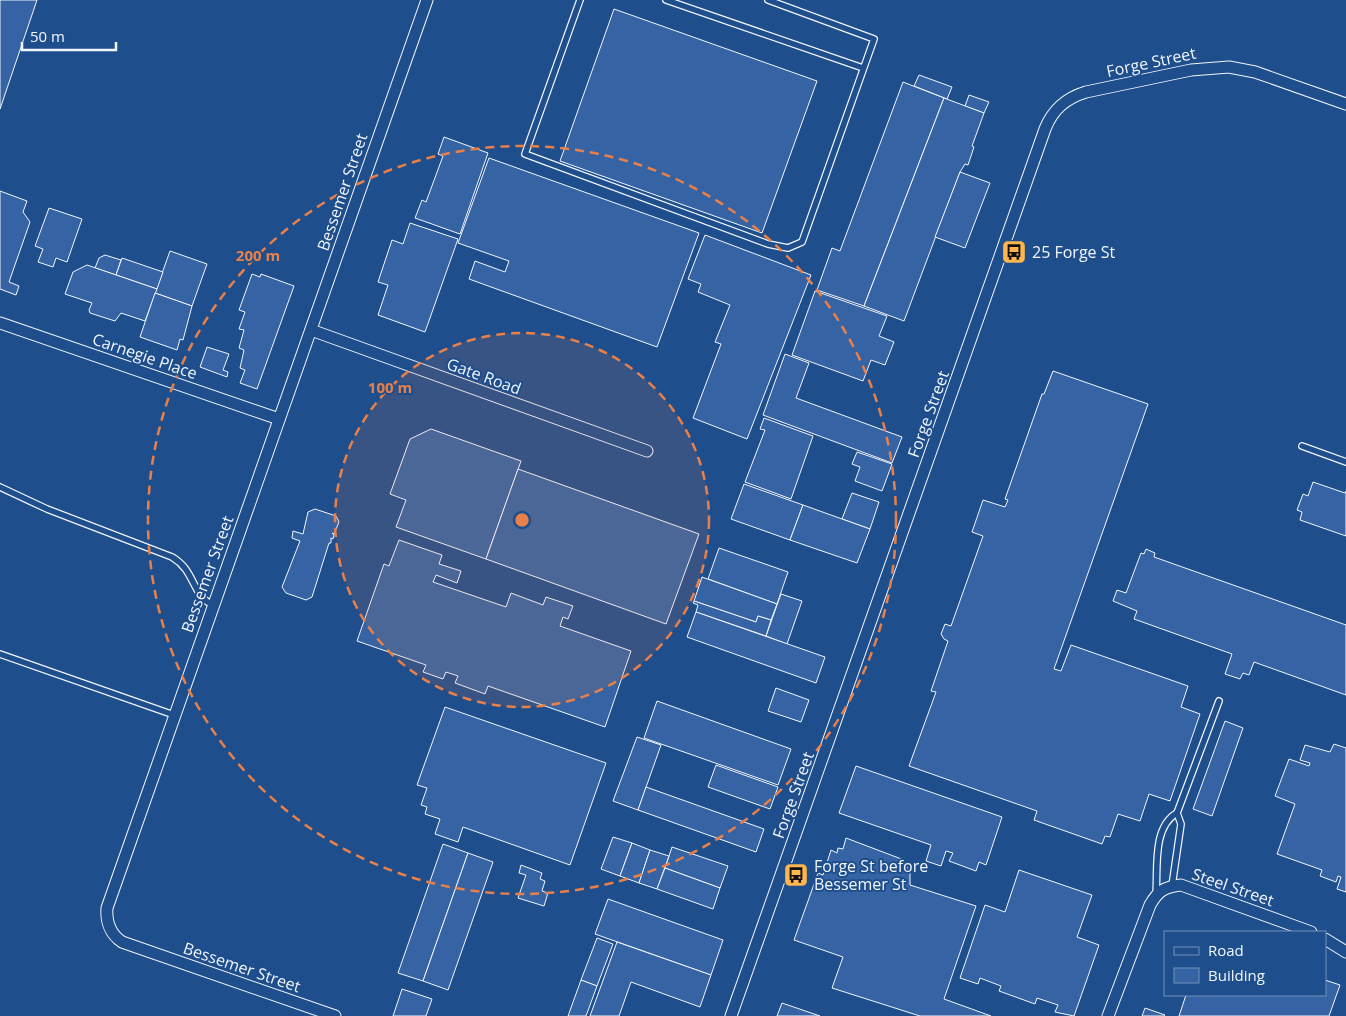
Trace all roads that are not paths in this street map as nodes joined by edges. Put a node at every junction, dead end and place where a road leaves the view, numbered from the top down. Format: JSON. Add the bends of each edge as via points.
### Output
{"nodes":[{"id":1,"x":427,"y":0,"type":"edge"},
{"id":2,"x":580,"y":0,"type":"edge"},
{"id":3,"x":666,"y":0,"type":"edge"},
{"id":4,"x":768,"y":0,"type":"edge"},
{"id":5,"x":863,"y":68,"type":"junction"},
{"id":6,"x":1346,"y":104,"type":"edge"},
{"id":7,"x":0,"y":323,"type":"edge"},
{"id":8,"x":311,"y":330,"type":"junction"},
{"id":9,"x":279,"y":419,"type":"junction"},
{"id":10,"x":1302,"y":446,"type":"dead end"},
{"id":11,"x":647,"y":451,"type":"dead end"},
{"id":12,"x":1346,"y":462,"type":"edge"},
{"id":13,"x":0,"y":487,"type":"edge"},
{"id":14,"x":213,"y":605,"type":"junction"},
{"id":15,"x":0,"y":654,"type":"edge"},
{"id":16,"x":1219,"y":701,"type":"dead end"},
{"id":17,"x":174,"y":716,"type":"junction"},
{"id":18,"x":1177,"y":813,"type":"junction"},
{"id":19,"x":1172,"y":886,"type":"junction"},
{"id":20,"x":1156,"y":894,"type":"junction"},
{"id":21,"x":1308,"y":931,"type":"edge"},
{"id":22,"x":1326,"y":940,"type":"edge"},
{"id":23,"x":1346,"y":952,"type":"edge"},
{"id":24,"x":335,"y":1016,"type":"edge"},
{"id":25,"x":731,"y":1016,"type":"edge"},
{"id":26,"x":1108,"y":1016,"type":"edge"}],
"edges":[{"from":1,"to":8,"type":"street","name":"Bessemer Street"},
{"from":2,"to":5,"type":"lane","via":[[525,154],[768,244],[788,248],[802,242]]},
{"from":3,"to":5,"type":"lane"},
{"from":4,"to":5,"type":"lane","via":[[874,39]]},
{"from":6,"to":25,"type":"street","name":"Forge Street","via":[[1255,72],[1212,67],[1080,94],[1064,102],[1054,112]]},
{"from":7,"to":9,"type":"street","name":"Carnegie Place"},
{"from":8,"to":9,"type":"street","name":"Bessemer Street"},
{"from":8,"to":11,"type":"street","name":"Gate Road"},
{"from":9,"to":14,"type":"street","name":"Bessemer Street"},
{"from":10,"to":12,"type":"lane"},
{"from":13,"to":14,"type":"lane","via":[[172,558],[188,570],[200,595]]},
{"from":14,"to":17,"type":"street","name":"Bessemer Street"},
{"from":15,"to":17,"type":"lane"},
{"from":16,"to":18,"type":"lane"},
{"from":17,"to":24,"type":"street","name":"Bessemer Street","via":[[108,901],[107,919],[111,931],[126,944]]},
{"from":18,"to":19,"type":"lane","via":[[1181,824]]},
{"from":18,"to":20,"type":"lane","via":[[1169,817],[1160,836]]},
{"from":19,"to":20,"type":"street","name":"Steel Street","via":[[1164,887]]},
{"from":19,"to":21,"type":"street","name":"Steel Street","via":[[1181,886]]},
{"from":20,"to":26,"type":"street"},
{"from":22,"to":23,"type":"street"}]}
